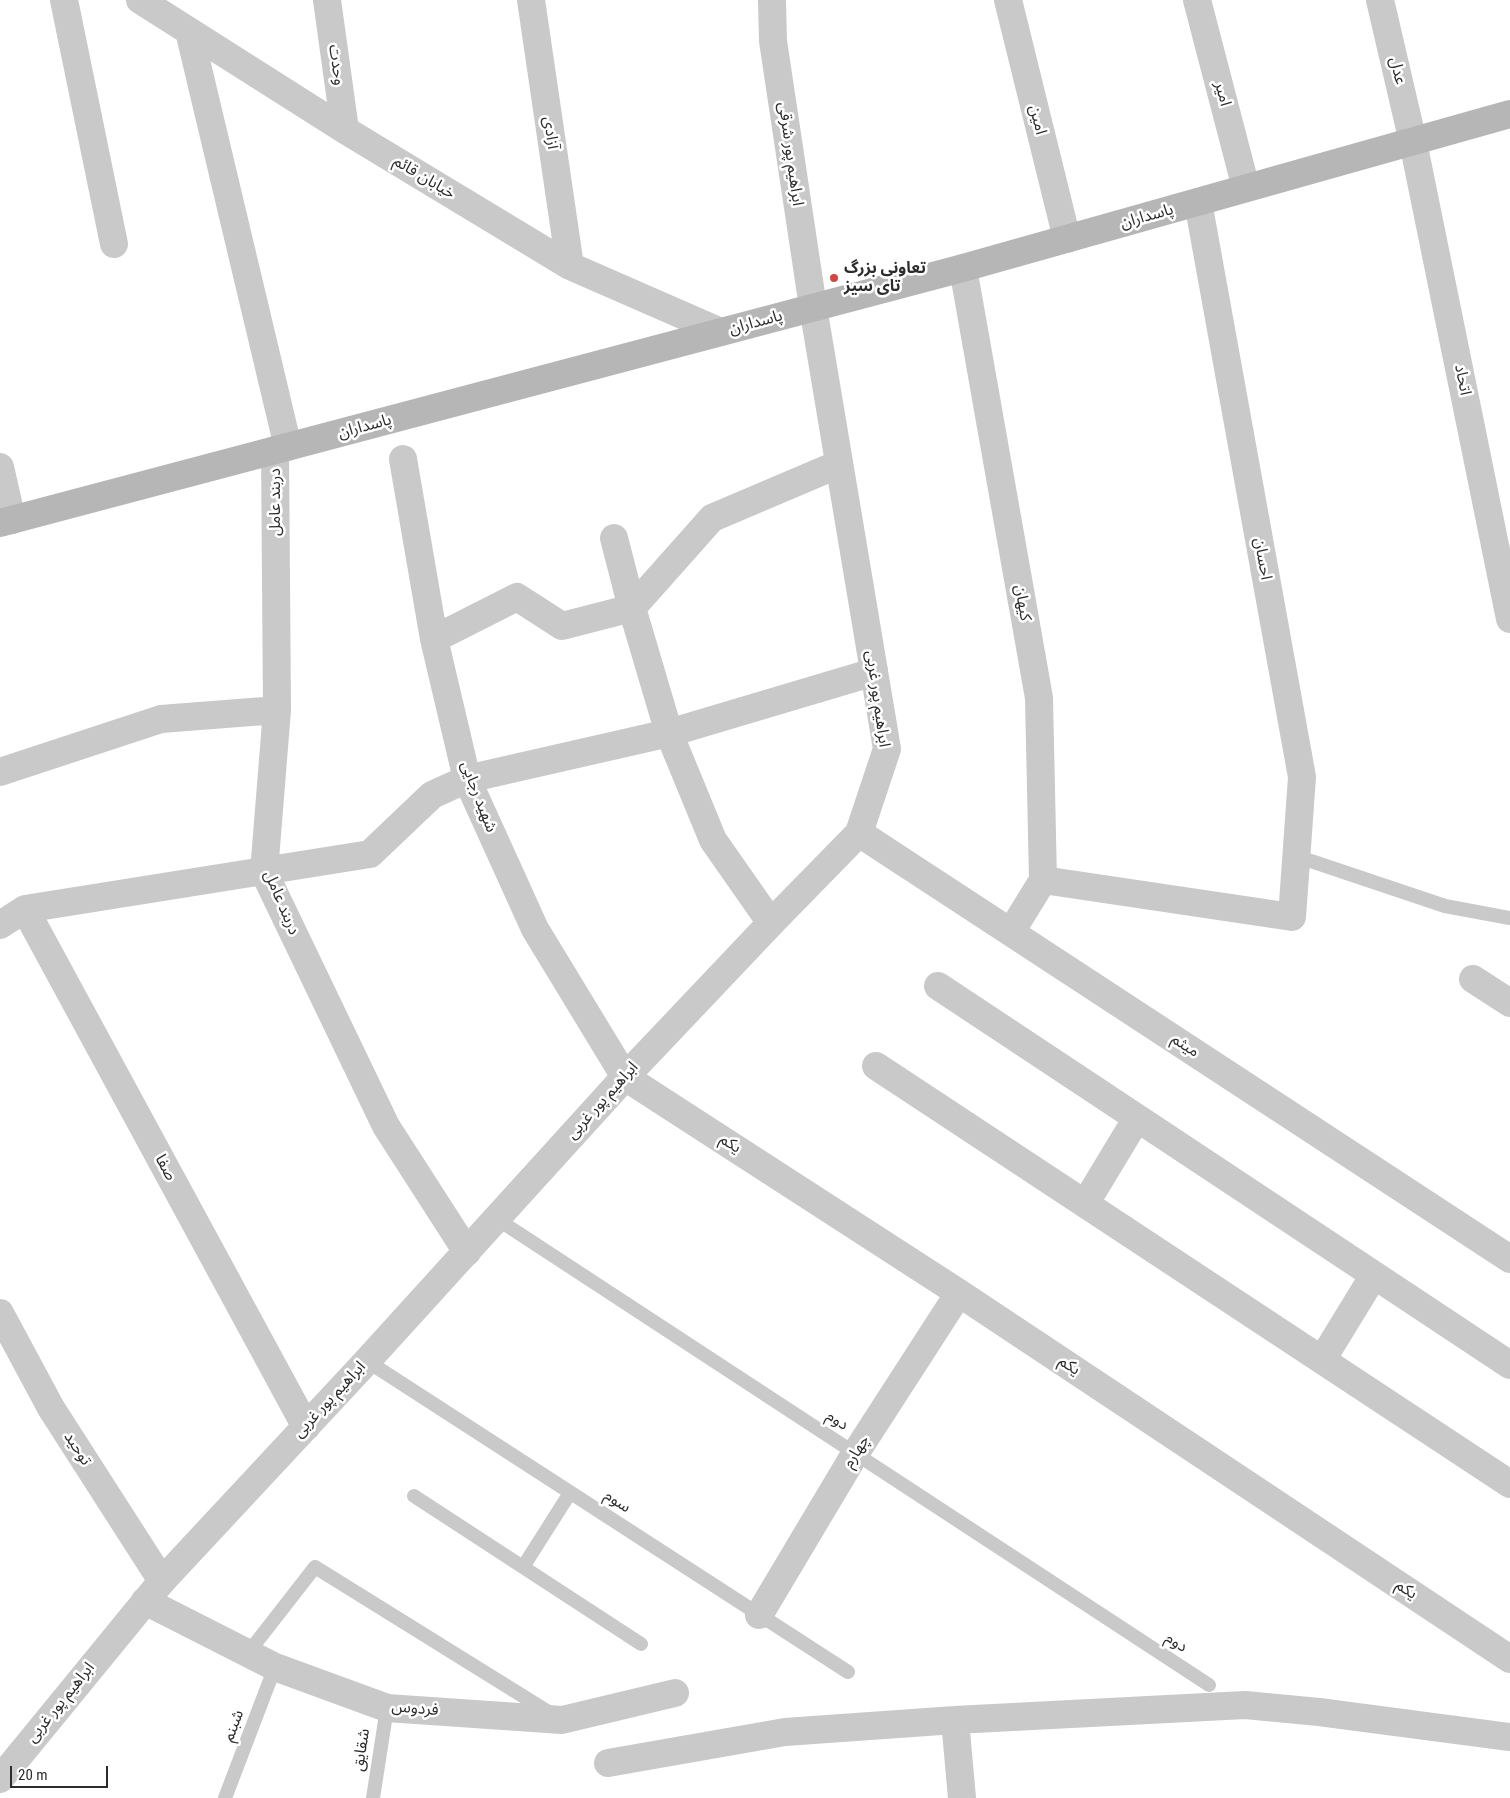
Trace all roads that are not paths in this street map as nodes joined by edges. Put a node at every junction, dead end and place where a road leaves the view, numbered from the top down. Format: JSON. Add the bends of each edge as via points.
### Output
{"nodes":[{"id":1,"x":64,"y":0,"type":"edge"},
{"id":2,"x":140,"y":0,"type":"edge"},
{"id":3,"x":327,"y":0,"type":"edge"},
{"id":4,"x":531,"y":0,"type":"edge"},
{"id":5,"x":772,"y":0,"type":"edge"},
{"id":6,"x":1008,"y":0,"type":"edge"},
{"id":7,"x":1197,"y":0,"type":"edge"},
{"id":8,"x":1380,"y":0,"type":"edge"},
{"id":9,"x":174,"y":16,"type":"edge"},
{"id":10,"x":1510,"y":114,"type":"edge"},
{"id":11,"x":345,"y":130,"type":"junction"},
{"id":12,"x":1413,"y":142,"type":"junction"},
{"id":13,"x":1246,"y":188,"type":"junction"},
{"id":14,"x":1198,"y":202,"type":"junction"},
{"id":15,"x":1066,"y":239,"type":"junction"},
{"id":16,"x":114,"y":244,"type":"dead end"},
{"id":17,"x":570,"y":266,"type":"junction"},
{"id":18,"x":963,"y":268,"type":"junction"},
{"id":19,"x":813,"y":307,"type":"junction"},
{"id":20,"x":721,"y":332,"type":"junction"},
{"id":21,"x":282,"y":448,"type":"junction"},
{"id":22,"x":403,"y":459,"type":"dead end"},
{"id":23,"x":839,"y":464,"type":"junction"},
{"id":24,"x":0,"y":467,"type":"edge"},
{"id":25,"x":6,"y":522,"type":"edge"},
{"id":26,"x":614,"y":538,"type":"dead end"},
{"id":27,"x":632,"y":608,"type":"junction"},
{"id":28,"x":1510,"y":619,"type":"edge"},
{"id":29,"x":434,"y":639,"type":"junction"},
{"id":30,"x":874,"y":672,"type":"junction"},
{"id":31,"x":277,"y":710,"type":"junction"},
{"id":32,"x":669,"y":733,"type":"junction"},
{"id":33,"x":0,"y":772,"type":"edge"},
{"id":34,"x":467,"y":779,"type":"junction"},
{"id":35,"x":859,"y":833,"type":"junction"},
{"id":36,"x":1296,"y":856,"type":"junction"},
{"id":37,"x":264,"y":872,"type":"junction"},
{"id":38,"x":1043,"y":880,"type":"junction"},
{"id":39,"x":25,"y":909,"type":"junction"},
{"id":40,"x":1510,"y":918,"type":"edge"},
{"id":41,"x":771,"y":923,"type":"junction"},
{"id":42,"x":0,"y":925,"type":"edge"},
{"id":43,"x":1010,"y":932,"type":"junction"},
{"id":44,"x":1473,"y":979,"type":"dead end"},
{"id":45,"x":938,"y":986,"type":"dead end"},
{"id":46,"x":1510,"y":1003,"type":"edge"},
{"id":47,"x":876,"y":1066,"type":"dead end"},
{"id":48,"x":625,"y":1077,"type":"junction"},
{"id":49,"x":1138,"y":1118,"type":"junction"},
{"id":50,"x":1084,"y":1204,"type":"junction"},
{"id":51,"x":497,"y":1219,"type":"junction"},
{"id":52,"x":467,"y":1252,"type":"junction"},
{"id":53,"x":1510,"y":1259,"type":"edge"},
{"id":54,"x":1374,"y":1275,"type":"junction"},
{"id":55,"x":959,"y":1293,"type":"junction"},
{"id":56,"x":0,"y":1313,"type":"edge"},
{"id":57,"x":1322,"y":1360,"type":"junction"},
{"id":58,"x":366,"y":1361,"type":"junction"},
{"id":59,"x":1510,"y":1365,"type":"edge"},
{"id":60,"x":306,"y":1427,"type":"junction"},
{"id":61,"x":855,"y":1454,"type":"junction"},
{"id":62,"x":1510,"y":1484,"type":"edge"},
{"id":63,"x":570,"y":1493,"type":"junction"},
{"id":64,"x":414,"y":1496,"type":"dead end"},
{"id":65,"x":523,"y":1567,"type":"junction"},
{"id":66,"x":153,"y":1591,"type":"junction"},
{"id":67,"x":759,"y":1615,"type":"junction"},
{"id":68,"x":641,"y":1644,"type":"dead end"},
{"id":69,"x":248,"y":1653,"type":"junction"},
{"id":70,"x":1510,"y":1659,"type":"edge"},
{"id":71,"x":276,"y":1667,"type":"junction"},
{"id":72,"x":848,"y":1672,"type":"dead end"},
{"id":73,"x":1209,"y":1685,"type":"dead end"},
{"id":74,"x":675,"y":1693,"type":"dead end"},
{"id":75,"x":387,"y":1708,"type":"junction"},
{"id":76,"x":562,"y":1720,"type":"junction"},
{"id":77,"x":955,"y":1720,"type":"junction"},
{"id":78,"x":1510,"y":1737,"type":"edge"},
{"id":79,"x":608,"y":1764,"type":"dead end"},
{"id":80,"x":0,"y":1778,"type":"edge"},
{"id":81,"x":225,"y":1798,"type":"edge"},
{"id":82,"x":373,"y":1798,"type":"edge"},
{"id":83,"x":962,"y":1798,"type":"edge"}],
"edges":[{"from":1,"to":16,"type":"street"},
{"from":2,"to":9,"type":"street","name":"خیابان قائم"},
{"from":3,"to":11,"type":"street","name":"وحدت"},
{"from":4,"to":17,"type":"street","name":"آزادی"},
{"from":5,"to":19,"type":"street","name":"ابراهیم پور شرقی","via":[[773,41]]},
{"from":6,"to":15,"type":"street","name":"امین"},
{"from":7,"to":13,"type":"street","name":"امیر"},
{"from":8,"to":12,"type":"street","name":"عدل"},
{"from":9,"to":11,"type":"street","name":"خیابان قائم"},
{"from":9,"to":21,"type":"street","name":"دربند عامل"},
{"from":10,"to":12,"type":"main road","name":"پاسداران"},
{"from":11,"to":17,"type":"street","name":"خیابان قائم"},
{"from":12,"to":13,"type":"main road","name":"پاسداران"},
{"from":12,"to":28,"type":"street","name":"اتحاد"},
{"from":13,"to":14,"type":"main road","name":"پاسداران"},
{"from":14,"to":15,"type":"main road","name":"پاسداران"},
{"from":14,"to":36,"type":"street","name":"احسان","via":[[1302,777]]},
{"from":15,"to":18,"type":"main road","name":"پاسداران"},
{"from":17,"to":20,"type":"street","name":"خیابان قائم"},
{"from":18,"to":19,"type":"main road","name":"پاسداران"},
{"from":18,"to":38,"type":"street","name":"کیهان","via":[[1039,698]]},
{"from":19,"to":20,"type":"main road","name":"پاسداران"},
{"from":19,"to":23,"type":"street","name":"ابراهیم پور غربی"},
{"from":20,"to":21,"type":"main road","name":"پاسداران"},
{"from":21,"to":25,"type":"main road","name":"پاسداران"},
{"from":21,"to":31,"type":"street","name":"دربند عامل"},
{"from":22,"to":29,"type":"street","name":"شهید رجایی"},
{"from":23,"to":27,"type":"street","via":[[712,518]]},
{"from":23,"to":30,"type":"street","name":"ابراهیم پور غربی"},
{"from":24,"to":25,"type":"street"},
{"from":26,"to":27,"type":"street"},
{"from":27,"to":29,"type":"street","via":[[562,626],[517,597]]},
{"from":27,"to":32,"type":"street"},
{"from":29,"to":34,"type":"street","name":"شهید رجایی"},
{"from":30,"to":32,"type":"street"},
{"from":30,"to":35,"type":"street","name":"ابراهیم پور غربی","via":[[888,749]]},
{"from":31,"to":33,"type":"street","via":[[162,720]]},
{"from":31,"to":37,"type":"street","name":"دربند عامل"},
{"from":32,"to":34,"type":"street"},
{"from":32,"to":41,"type":"street","via":[[713,840]]},
{"from":34,"to":37,"type":"street","via":[[432,796],[370,854]]},
{"from":34,"to":48,"type":"street","name":"شهید رجایی","via":[[535,929]]},
{"from":35,"to":41,"type":"street","name":"ابراهیم پور غربی"},
{"from":35,"to":43,"type":"street","name":"میثم"},
{"from":36,"to":38,"type":"street","name":"احسان","via":[[1292,918]]},
{"from":36,"to":40,"type":"lane","via":[[1445,906]]},
{"from":37,"to":39,"type":"street"},
{"from":37,"to":52,"type":"street","name":"دربند عامل","via":[[386,1126]]},
{"from":38,"to":43,"type":"street"},
{"from":39,"to":42,"type":"street"},
{"from":39,"to":60,"type":"street","name":"صفا"},
{"from":41,"to":48,"type":"street","name":"ابراهیم پور غربی"},
{"from":43,"to":53,"type":"street","name":"میثم"},
{"from":44,"to":46,"type":"street"},
{"from":45,"to":49,"type":"street"},
{"from":47,"to":50,"type":"street"},
{"from":48,"to":51,"type":"street","name":"ابراهیم پور غربی"},
{"from":48,"to":55,"type":"street","name":"یکم"},
{"from":49,"to":50,"type":"street"},
{"from":49,"to":54,"type":"street"},
{"from":50,"to":57,"type":"street"},
{"from":51,"to":52,"type":"street","name":"ابراهیم پور غربی"},
{"from":51,"to":61,"type":"lane","name":"دوم"},
{"from":52,"to":58,"type":"street","name":"ابراهیم پور غربی"},
{"from":54,"to":57,"type":"street"},
{"from":54,"to":59,"type":"street"},
{"from":55,"to":61,"type":"street","name":"چهارم"},
{"from":55,"to":70,"type":"street","name":"یکم"},
{"from":56,"to":66,"type":"street","name":"توحید"},
{"from":57,"to":62,"type":"street"},
{"from":58,"to":60,"type":"street","name":"ابراهیم پور غربی"},
{"from":58,"to":63,"type":"lane","name":"سوم"},
{"from":60,"to":66,"type":"street","name":"ابراهیم پور غربی"},
{"from":61,"to":67,"type":"street","name":"چهارم"},
{"from":61,"to":73,"type":"lane","name":"دوم"},
{"from":63,"to":65,"type":"lane"},
{"from":63,"to":67,"type":"lane","name":"سوم"},
{"from":64,"to":65,"type":"lane"},
{"from":65,"to":68,"type":"lane"},
{"from":66,"to":69,"type":"street","name":"فردوس"},
{"from":66,"to":80,"type":"street","name":"ابراهیم پور غربی"},
{"from":67,"to":72,"type":"lane","name":"سوم"},
{"from":69,"to":71,"type":"street","name":"فردوس"},
{"from":69,"to":76,"type":"lane","via":[[315,1567]]},
{"from":71,"to":75,"type":"street","name":"فردوس"},
{"from":71,"to":81,"type":"lane","name":"شبنم"},
{"from":74,"to":76,"type":"street","name":"فردوس"},
{"from":75,"to":76,"type":"street","name":"فردوس"},
{"from":75,"to":82,"type":"lane","name":"شقایق"},
{"from":77,"to":78,"type":"street","via":[[1245,1705]]},
{"from":77,"to":79,"type":"street","via":[[785,1732]]},
{"from":77,"to":83,"type":"street"}]}
